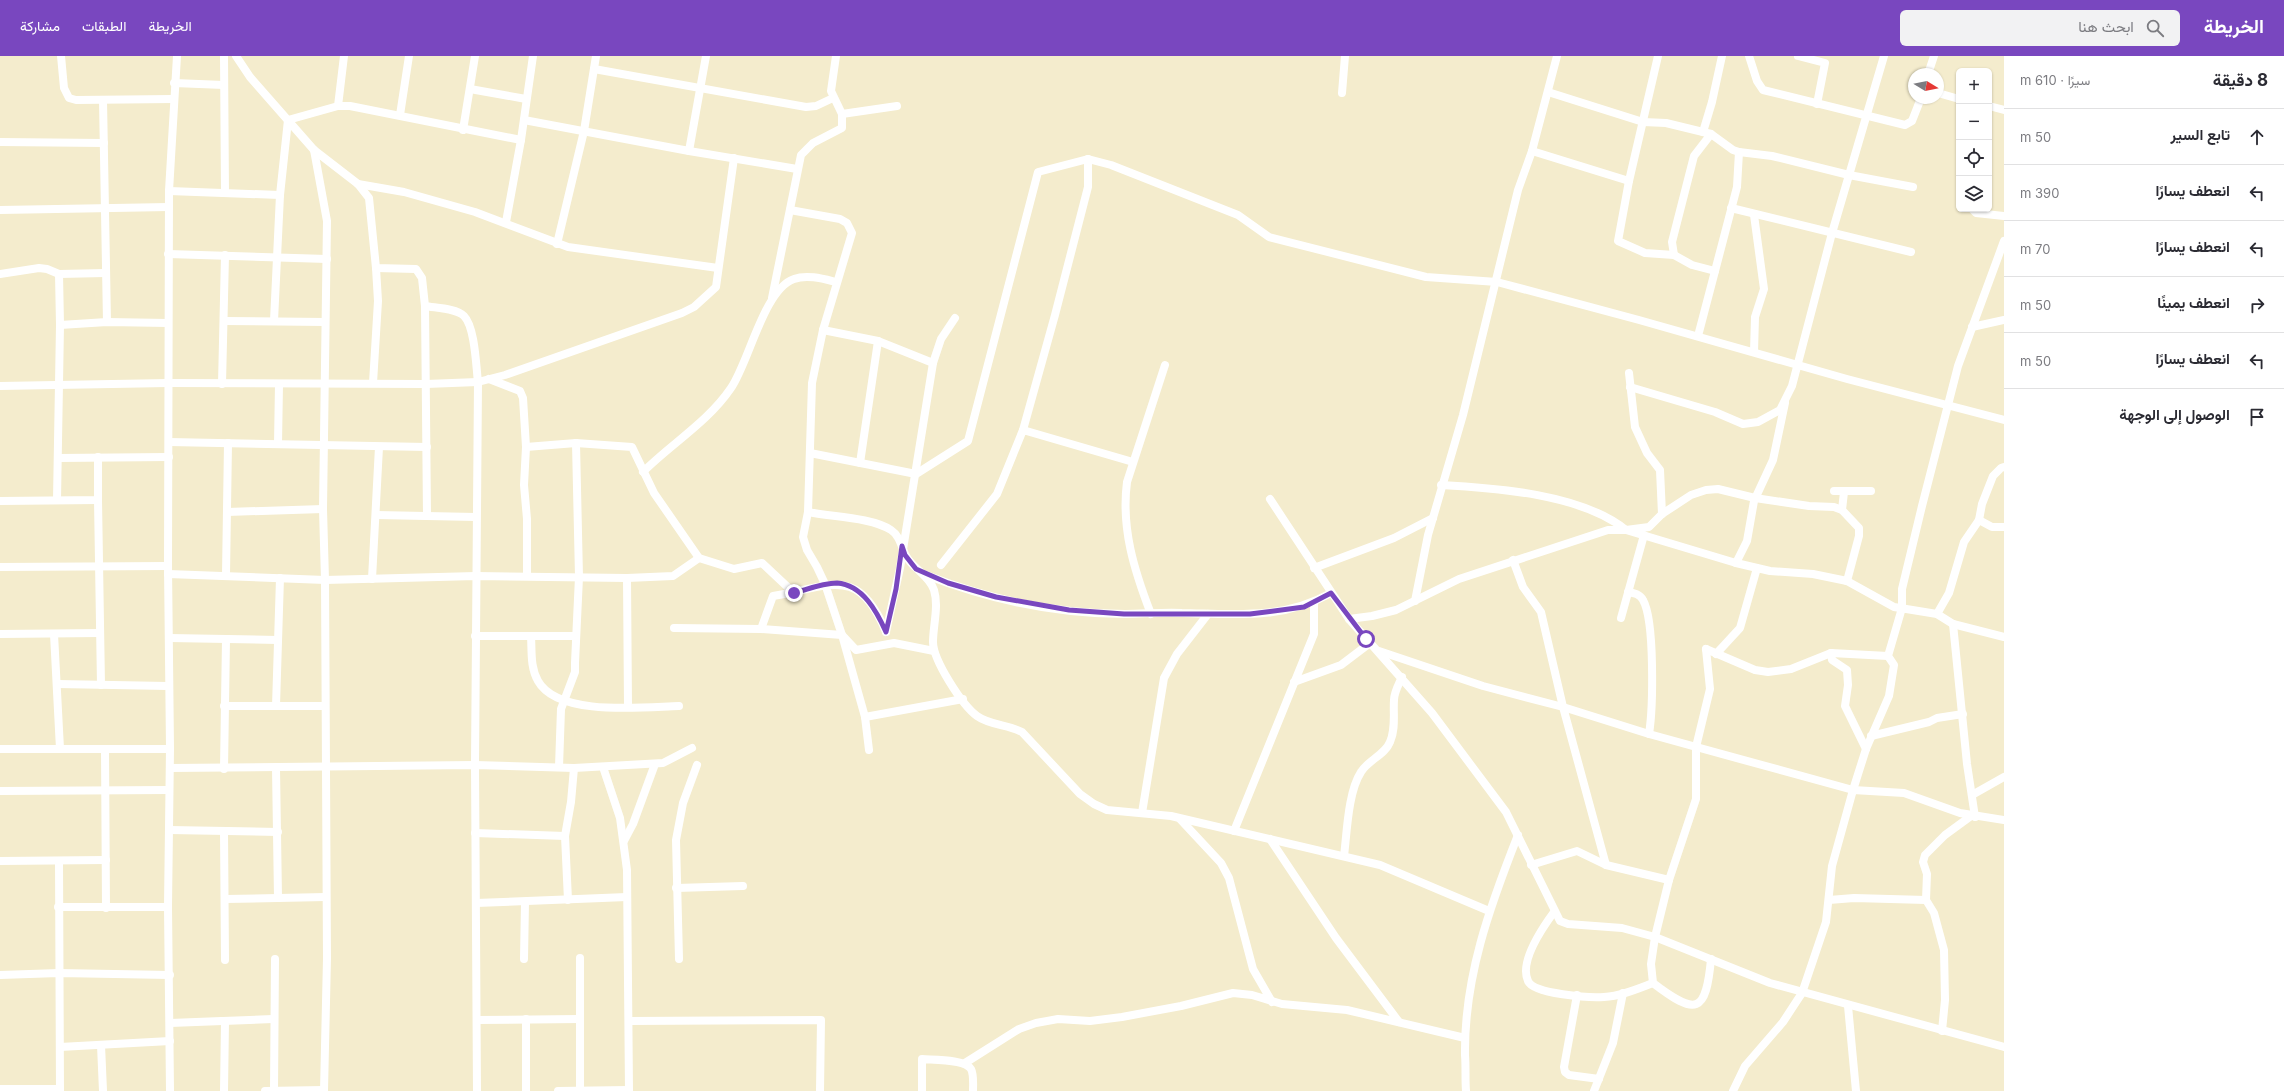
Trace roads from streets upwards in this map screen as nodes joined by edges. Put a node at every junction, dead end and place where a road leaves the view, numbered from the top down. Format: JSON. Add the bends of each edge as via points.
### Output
{"nodes":[{"id":1,"x":61,"y":56,"type":"edge"},
{"id":2,"x":176,"y":56,"type":"edge"},
{"id":3,"x":224,"y":56,"type":"edge"},
{"id":4,"x":236,"y":56,"type":"edge"},
{"id":5,"x":344,"y":56,"type":"edge"},
{"id":6,"x":409,"y":56,"type":"edge"},
{"id":7,"x":475,"y":56,"type":"edge"},
{"id":8,"x":533,"y":56,"type":"edge"},
{"id":9,"x":596,"y":56,"type":"edge"},
{"id":10,"x":706,"y":56,"type":"edge"},
{"id":11,"x":836,"y":56,"type":"edge"},
{"id":12,"x":1345,"y":56,"type":"edge"},
{"id":13,"x":1557,"y":56,"type":"edge"},
{"id":14,"x":1657,"y":56,"type":"edge"},
{"id":15,"x":1722,"y":56,"type":"edge"},
{"id":16,"x":1749,"y":56,"type":"edge"},
{"id":17,"x":1798,"y":56,"type":"edge"},
{"id":18,"x":1884,"y":56,"type":"edge"},
{"id":19,"x":1934,"y":56,"type":"edge"},
{"id":20,"x":1930,"y":68,"type":"edge"},
{"id":21,"x":594,"y":69,"type":"junction"},
{"id":22,"x":174,"y":83,"type":"junction"},
{"id":23,"x":224,"y":85,"type":"junction"},
{"id":24,"x":700,"y":87,"type":"junction"},
{"id":25,"x":470,"y":89,"type":"junction"},
{"id":26,"x":1548,"y":92,"type":"junction"},
{"id":27,"x":1342,"y":93,"type":"dead end"},
{"id":28,"x":1944,"y":95,"type":"edge"},
{"id":29,"x":833,"y":98,"type":"junction"},
{"id":30,"x":1956,"y":98,"type":"edge"},
{"id":31,"x":173,"y":99,"type":"junction"},
{"id":32,"x":103,"y":100,"type":"junction"},
{"id":33,"x":526,"y":100,"type":"junction"},
{"id":34,"x":1817,"y":104,"type":"junction"},
{"id":35,"x":1919,"y":104,"type":"edge"},
{"id":36,"x":338,"y":106,"type":"junction"},
{"id":37,"x":897,"y":106,"type":"dead end"},
{"id":38,"x":1992,"y":107,"type":"edge"},
{"id":39,"x":2004,"y":110,"type":"edge"},
{"id":40,"x":842,"y":114,"type":"junction"},
{"id":41,"x":400,"y":115,"type":"junction"},
{"id":42,"x":1866,"y":116,"type":"junction"},
{"id":43,"x":288,"y":120,"type":"junction"},
{"id":44,"x":524,"y":120,"type":"junction"},
{"id":45,"x":1643,"y":122,"type":"junction"},
{"id":46,"x":463,"y":130,"type":"junction"},
{"id":47,"x":584,"y":131,"type":"junction"},
{"id":48,"x":1707,"y":133,"type":"junction"},
{"id":49,"x":521,"y":140,"type":"junction"},
{"id":50,"x":0,"y":142,"type":"edge"},
{"id":51,"x":104,"y":143,"type":"junction"},
{"id":52,"x":314,"y":150,"type":"junction"},
{"id":53,"x":1532,"y":150,"type":"junction"},
{"id":54,"x":690,"y":151,"type":"junction"},
{"id":55,"x":1739,"y":152,"type":"junction"},
{"id":56,"x":734,"y":158,"type":"junction"},
{"id":57,"x":1088,"y":159,"type":"junction"},
{"id":58,"x":797,"y":169,"type":"junction"},
{"id":59,"x":1849,"y":175,"type":"junction"},
{"id":60,"x":1629,"y":181,"type":"junction"},
{"id":61,"x":358,"y":184,"type":"junction"},
{"id":62,"x":1913,"y":187,"type":"dead end"},
{"id":63,"x":169,"y":191,"type":"junction"},
{"id":64,"x":225,"y":193,"type":"junction"},
{"id":65,"x":280,"y":195,"type":"junction"},
{"id":66,"x":169,"y":207,"type":"junction"},
{"id":67,"x":1731,"y":208,"type":"junction"},
{"id":68,"x":104,"y":209,"type":"junction"},
{"id":69,"x":0,"y":210,"type":"edge"},
{"id":70,"x":790,"y":210,"type":"junction"},
{"id":71,"x":1975,"y":212,"type":"edge"},
{"id":72,"x":1754,"y":215,"type":"junction"},
{"id":73,"x":2004,"y":216,"type":"edge"},
{"id":74,"x":506,"y":222,"type":"junction"},
{"id":75,"x":1832,"y":233,"type":"junction"},
{"id":76,"x":2004,"y":241,"type":"edge"},
{"id":77,"x":557,"y":244,"type":"junction"},
{"id":78,"x":1911,"y":252,"type":"dead end"},
{"id":79,"x":168,"y":254,"type":"junction"},
{"id":80,"x":225,"y":255,"type":"junction"},
{"id":81,"x":1674,"y":255,"type":"junction"},
{"id":82,"x":278,"y":257,"type":"junction"},
{"id":83,"x":327,"y":259,"type":"junction"},
{"id":84,"x":376,"y":268,"type":"junction"},
{"id":85,"x":718,"y":268,"type":"junction"},
{"id":86,"x":1715,"y":271,"type":"junction"},
{"id":87,"x":105,"y":273,"type":"junction"},
{"id":88,"x":0,"y":274,"type":"edge"},
{"id":89,"x":59,"y":274,"type":"junction"},
{"id":90,"x":836,"y":282,"type":"junction"},
{"id":91,"x":1497,"y":282,"type":"junction"},
{"id":92,"x":772,"y":299,"type":"junction"},
{"id":93,"x":424,"y":306,"type":"junction"},
{"id":94,"x":955,"y":318,"type":"dead end"},
{"id":95,"x":2004,"y":320,"type":"edge"},
{"id":96,"x":224,"y":321,"type":"junction"},
{"id":97,"x":274,"y":321,"type":"junction"},
{"id":98,"x":107,"y":322,"type":"junction"},
{"id":99,"x":325,"y":322,"type":"junction"},
{"id":100,"x":168,"y":323,"type":"junction"},
{"id":101,"x":60,"y":325,"type":"junction"},
{"id":102,"x":1972,"y":327,"type":"junction"},
{"id":103,"x":823,"y":330,"type":"junction"},
{"id":104,"x":1698,"y":336,"type":"junction"},
{"id":105,"x":878,"y":341,"type":"junction"},
{"id":106,"x":1754,"y":352,"type":"junction"},
{"id":107,"x":933,"y":363,"type":"junction"},
{"id":108,"x":1797,"y":364,"type":"junction"},
{"id":109,"x":1165,"y":365,"type":"dead end"},
{"id":110,"x":1629,"y":373,"type":"dead end"},
{"id":111,"x":489,"y":380,"type":"junction"},
{"id":112,"x":478,"y":382,"type":"junction"},
{"id":113,"x":168,"y":383,"type":"junction"},
{"id":114,"x":373,"y":383,"type":"junction"},
{"id":115,"x":222,"y":384,"type":"junction"},
{"id":116,"x":279,"y":384,"type":"junction"},
{"id":117,"x":426,"y":384,"type":"junction"},
{"id":118,"x":324,"y":385,"type":"junction"},
{"id":119,"x":0,"y":386,"type":"edge"},
{"id":120,"x":59,"y":386,"type":"junction"},
{"id":121,"x":1630,"y":387,"type":"junction"},
{"id":122,"x":1785,"y":403,"type":"junction"},
{"id":123,"x":1948,"y":405,"type":"junction"},
{"id":124,"x":2004,"y":420,"type":"edge"},
{"id":125,"x":1022,"y":430,"type":"junction"},
{"id":126,"x":169,"y":442,"type":"junction"},
{"id":127,"x":228,"y":443,"type":"junction"},
{"id":128,"x":576,"y":443,"type":"junction"},
{"id":129,"x":278,"y":444,"type":"junction"},
{"id":130,"x":324,"y":445,"type":"junction"},
{"id":131,"x":379,"y":447,"type":"junction"},
{"id":132,"x":427,"y":447,"type":"junction"},
{"id":133,"x":526,"y":447,"type":"junction"},
{"id":134,"x":810,"y":453,"type":"junction"},
{"id":135,"x":169,"y":457,"type":"junction"},
{"id":136,"x":58,"y":458,"type":"junction"},
{"id":137,"x":98,"y":458,"type":"junction"},
{"id":138,"x":1133,"y":462,"type":"junction"},
{"id":139,"x":860,"y":463,"type":"junction"},
{"id":140,"x":2004,"y":468,"type":"edge"},
{"id":141,"x":643,"y":472,"type":"junction"},
{"id":142,"x":916,"y":474,"type":"junction"},
{"id":143,"x":1441,"y":485,"type":"junction"},
{"id":144,"x":1834,"y":491,"type":"dead end"},
{"id":145,"x":1871,"y":491,"type":"dead end"},
{"id":146,"x":1844,"y":492,"type":"junction"},
{"id":147,"x":1755,"y":498,"type":"junction"},
{"id":148,"x":1270,"y":499,"type":"dead end"},
{"id":149,"x":57,"y":500,"type":"junction"},
{"id":150,"x":98,"y":500,"type":"junction"},
{"id":151,"x":0,"y":501,"type":"edge"},
{"id":152,"x":323,"y":509,"type":"junction"},
{"id":153,"x":1842,"y":510,"type":"junction"},
{"id":154,"x":227,"y":512,"type":"junction"},
{"id":155,"x":808,"y":512,"type":"junction"},
{"id":156,"x":1662,"y":514,"type":"junction"},
{"id":157,"x":376,"y":515,"type":"junction"},
{"id":158,"x":427,"y":515,"type":"junction"},
{"id":159,"x":476,"y":517,"type":"junction"},
{"id":160,"x":1433,"y":518,"type":"junction"},
{"id":161,"x":1979,"y":520,"type":"junction"},
{"id":162,"x":2004,"y":527,"type":"edge"},
{"id":163,"x":1626,"y":530,"type":"junction"},
{"id":164,"x":1644,"y":535,"type":"junction"},
{"id":165,"x":902,"y":546,"type":"junction"},
{"id":166,"x":699,"y":558,"type":"junction"},
{"id":167,"x":1513,"y":560,"type":"junction"},
{"id":168,"x":1736,"y":563,"type":"junction"},
{"id":169,"x":941,"y":566,"type":"dead end"},
{"id":170,"x":0,"y":567,"type":"edge"},
{"id":171,"x":100,"y":567,"type":"junction"},
{"id":172,"x":1314,"y":568,"type":"junction"},
{"id":173,"x":1757,"y":568,"type":"junction"},
{"id":174,"x":168,"y":570,"type":"junction"},
{"id":175,"x":923,"y":574,"type":"junction"},
{"id":176,"x":226,"y":575,"type":"junction"},
{"id":177,"x":476,"y":576,"type":"junction"},
{"id":178,"x":527,"y":576,"type":"junction"},
{"id":179,"x":579,"y":577,"type":"junction"},
{"id":180,"x":280,"y":578,"type":"junction"},
{"id":181,"x":627,"y":578,"type":"junction"},
{"id":182,"x":372,"y":579,"type":"junction"},
{"id":183,"x":325,"y":580,"type":"junction"},
{"id":184,"x":1847,"y":580,"type":"junction"},
{"id":185,"x":825,"y":584,"type":"junction"},
{"id":186,"x":1628,"y":592,"type":"junction"},
{"id":187,"x":794,"y":593,"type":"junction"},
{"id":188,"x":1331,"y":593,"type":"junction"},
{"id":189,"x":1415,"y":601,"type":"junction"},
{"id":190,"x":1314,"y":603,"type":"junction"},
{"id":191,"x":1902,"y":608,"type":"junction"},
{"id":192,"x":1151,"y":614,"type":"junction"},
{"id":193,"x":1208,"y":614,"type":"junction"},
{"id":194,"x":1936,"y":614,"type":"junction"},
{"id":195,"x":1621,"y":618,"type":"dead end"},
{"id":196,"x":1349,"y":619,"type":"junction"},
{"id":197,"x":1952,"y":624,"type":"junction"},
{"id":198,"x":674,"y":628,"type":"dead end"},
{"id":199,"x":761,"y":629,"type":"junction"},
{"id":200,"x":886,"y":632,"type":"junction"},
{"id":201,"x":100,"y":633,"type":"junction"},
{"id":202,"x":0,"y":634,"type":"edge"},
{"id":203,"x":54,"y":634,"type":"junction"},
{"id":204,"x":842,"y":634,"type":"junction"},
{"id":205,"x":476,"y":636,"type":"junction"},
{"id":206,"x":531,"y":636,"type":"junction"},
{"id":207,"x":576,"y":636,"type":"junction"},
{"id":208,"x":2004,"y":637,"type":"edge"},
{"id":209,"x":169,"y":638,"type":"junction"},
{"id":210,"x":226,"y":640,"type":"junction"},
{"id":211,"x":278,"y":640,"type":"junction"},
{"id":212,"x":890,"y":643,"type":"junction"},
{"id":213,"x":1370,"y":643,"type":"junction"},
{"id":214,"x":1377,"y":650,"type":"junction"},
{"id":215,"x":934,"y":651,"type":"junction"},
{"id":216,"x":1831,"y":653,"type":"junction"},
{"id":217,"x":1716,"y":654,"type":"junction"},
{"id":218,"x":1888,"y":656,"type":"junction"},
{"id":219,"x":1402,"y":677,"type":"junction"},
{"id":220,"x":1294,"y":682,"type":"junction"},
{"id":221,"x":57,"y":684,"type":"junction"},
{"id":222,"x":101,"y":685,"type":"junction"},
{"id":223,"x":168,"y":686,"type":"junction"},
{"id":224,"x":963,"y":699,"type":"junction"},
{"id":225,"x":563,"y":700,"type":"junction"},
{"id":226,"x":224,"y":706,"type":"junction"},
{"id":227,"x":276,"y":706,"type":"junction"},
{"id":228,"x":324,"y":706,"type":"junction"},
{"id":229,"x":679,"y":706,"type":"dead end"},
{"id":230,"x":628,"y":707,"type":"junction"},
{"id":231,"x":1563,"y":707,"type":"junction"},
{"id":232,"x":1962,"y":714,"type":"junction"},
{"id":233,"x":865,"y":717,"type":"junction"},
{"id":234,"x":1649,"y":734,"type":"junction"},
{"id":235,"x":1871,"y":736,"type":"junction"},
{"id":236,"x":1696,"y":747,"type":"junction"},
{"id":237,"x":0,"y":748,"type":"edge"},
{"id":238,"x":105,"y":748,"type":"junction"},
{"id":239,"x":170,"y":748,"type":"junction"},
{"id":240,"x":692,"y":748,"type":"dead end"},
{"id":241,"x":60,"y":749,"type":"junction"},
{"id":242,"x":1866,"y":749,"type":"junction"},
{"id":243,"x":869,"y":750,"type":"dead end"},
{"id":244,"x":656,"y":764,"type":"junction"},
{"id":245,"x":475,"y":765,"type":"junction"},
{"id":246,"x":698,"y":765,"type":"dead end"},
{"id":247,"x":326,"y":766,"type":"junction"},
{"id":248,"x":559,"y":767,"type":"junction"},
{"id":249,"x":603,"y":767,"type":"junction"},
{"id":250,"x":170,"y":768,"type":"junction"},
{"id":251,"x":224,"y":768,"type":"junction"},
{"id":252,"x":276,"y":768,"type":"junction"},
{"id":253,"x":574,"y":768,"type":"junction"},
{"id":254,"x":2004,"y":777,"type":"edge"},
{"id":255,"x":106,"y":789,"type":"junction"},
{"id":256,"x":170,"y":790,"type":"junction"},
{"id":257,"x":1853,"y":790,"type":"junction"},
{"id":258,"x":0,"y":791,"type":"edge"},
{"id":259,"x":1972,"y":795,"type":"junction"},
{"id":260,"x":1142,"y":813,"type":"junction"},
{"id":261,"x":1973,"y":816,"type":"junction"},
{"id":262,"x":1180,"y":819,"type":"junction"},
{"id":263,"x":2004,"y":820,"type":"edge"},
{"id":264,"x":169,"y":830,"type":"junction"},
{"id":265,"x":1234,"y":830,"type":"junction"},
{"id":266,"x":224,"y":831,"type":"junction"},
{"id":267,"x":278,"y":832,"type":"junction"},
{"id":268,"x":475,"y":832,"type":"junction"},
{"id":269,"x":1518,"y":835,"type":"junction"},
{"id":270,"x":565,"y":836,"type":"junction"},
{"id":271,"x":1270,"y":839,"type":"junction"},
{"id":272,"x":624,"y":841,"type":"junction"},
{"id":273,"x":1344,"y":856,"type":"junction"},
{"id":274,"x":106,"y":860,"type":"junction"},
{"id":275,"x":0,"y":861,"type":"edge"},
{"id":276,"x":59,"y":861,"type":"junction"},
{"id":277,"x":1531,"y":865,"type":"junction"},
{"id":278,"x":1606,"y":865,"type":"junction"},
{"id":279,"x":1670,"y":880,"type":"junction"},
{"id":280,"x":743,"y":886,"type":"dead end"},
{"id":281,"x":676,"y":888,"type":"junction"},
{"id":282,"x":326,"y":897,"type":"junction"},
{"id":283,"x":627,"y":897,"type":"junction"},
{"id":284,"x":278,"y":898,"type":"junction"},
{"id":285,"x":225,"y":899,"type":"junction"},
{"id":286,"x":568,"y":900,"type":"junction"},
{"id":287,"x":1829,"y":900,"type":"junction"},
{"id":288,"x":1926,"y":900,"type":"junction"},
{"id":289,"x":476,"y":902,"type":"junction"},
{"id":290,"x":526,"y":902,"type":"junction"},
{"id":291,"x":58,"y":907,"type":"junction"},
{"id":292,"x":168,"y":907,"type":"junction"},
{"id":293,"x":106,"y":908,"type":"junction"},
{"id":294,"x":1489,"y":911,"type":"junction"},
{"id":295,"x":1554,"y":912,"type":"junction"},
{"id":296,"x":1655,"y":937,"type":"junction"},
{"id":297,"x":580,"y":958,"type":"dead end"},
{"id":298,"x":275,"y":959,"type":"dead end"},
{"id":299,"x":524,"y":959,"type":"dead end"},
{"id":300,"x":680,"y":959,"type":"dead end"},
{"id":301,"x":1711,"y":959,"type":"junction"},
{"id":302,"x":226,"y":960,"type":"dead end"},
{"id":303,"x":59,"y":973,"type":"junction"},
{"id":304,"x":0,"y":975,"type":"edge"},
{"id":305,"x":170,"y":975,"type":"junction"},
{"id":306,"x":1653,"y":983,"type":"junction"},
{"id":307,"x":1802,"y":993,"type":"junction"},
{"id":308,"x":1623,"y":994,"type":"junction"},
{"id":309,"x":1577,"y":995,"type":"junction"},
{"id":310,"x":1272,"y":1002,"type":"junction"},
{"id":311,"x":1848,"y":1006,"type":"junction"},
{"id":312,"x":273,"y":1019,"type":"junction"},
{"id":313,"x":526,"y":1019,"type":"junction"},
{"id":314,"x":580,"y":1019,"type":"junction"},
{"id":315,"x":477,"y":1020,"type":"junction"},
{"id":316,"x":225,"y":1021,"type":"junction"},
{"id":317,"x":629,"y":1021,"type":"junction"},
{"id":318,"x":170,"y":1022,"type":"junction"},
{"id":319,"x":1399,"y":1022,"type":"junction"},
{"id":320,"x":1942,"y":1031,"type":"junction"},
{"id":321,"x":1465,"y":1038,"type":"junction"},
{"id":322,"x":170,"y":1041,"type":"junction"},
{"id":323,"x":101,"y":1045,"type":"junction"},
{"id":324,"x":60,"y":1047,"type":"junction"},
{"id":325,"x":2004,"y":1047,"type":"edge"},
{"id":326,"x":964,"y":1063,"type":"junction"},
{"id":327,"x":1599,"y":1079,"type":"junction"},
{"id":328,"x":0,"y":1089,"type":"edge"},
{"id":329,"x":60,"y":1090,"type":"edge"},
{"id":330,"x":580,"y":1090,"type":"junction"},
{"id":331,"x":629,"y":1090,"type":"edge"},
{"id":332,"x":103,"y":1091,"type":"edge"},
{"id":333,"x":170,"y":1091,"type":"edge"},
{"id":334,"x":224,"y":1091,"type":"edge"},
{"id":335,"x":265,"y":1091,"type":"edge"},
{"id":336,"x":274,"y":1091,"type":"edge"},
{"id":337,"x":324,"y":1091,"type":"edge"},
{"id":338,"x":478,"y":1091,"type":"edge"},
{"id":339,"x":526,"y":1091,"type":"edge"},
{"id":340,"x":558,"y":1091,"type":"edge"},
{"id":341,"x":820,"y":1091,"type":"edge"},
{"id":342,"x":922,"y":1091,"type":"edge"},
{"id":343,"x":973,"y":1091,"type":"edge"},
{"id":344,"x":1466,"y":1091,"type":"edge"},
{"id":345,"x":1594,"y":1091,"type":"edge"},
{"id":346,"x":1733,"y":1091,"type":"edge"},
{"id":347,"x":1856,"y":1091,"type":"edge"}],
"edges":[{"from":1,"to":32,"type":"street","via":[[64,88],[69,98]]},
{"from":2,"to":22,"type":"street"},
{"from":3,"to":23,"type":"street"},
{"from":4,"to":43,"type":"street","via":[[250,77]]},
{"from":5,"to":36,"type":"street"},
{"from":6,"to":41,"type":"street"},
{"from":7,"to":25,"type":"street"},
{"from":8,"to":33,"type":"street"},
{"from":9,"to":21,"type":"street"},
{"from":10,"to":24,"type":"street"},
{"from":11,"to":29,"type":"street","via":[[831,83]]},
{"from":12,"to":27,"type":"street"},
{"from":13,"to":26,"type":"street"},
{"from":14,"to":45,"type":"street"},
{"from":15,"to":48,"type":"street"},
{"from":16,"to":34,"type":"street","via":[[1757,81],[1763,90]]},
{"from":17,"to":34,"type":"street","via":[[1826,63]]},
{"from":18,"to":42,"type":"street"},
{"from":19,"to":20,"type":"street"},
{"from":21,"to":24,"type":"street"},
{"from":21,"to":47,"type":"street"},
{"from":22,"to":23,"type":"street"},
{"from":22,"to":31,"type":"street"},
{"from":23,"to":64,"type":"street"},
{"from":24,"to":29,"type":"street","via":[[806,107],[816,106]]},
{"from":24,"to":54,"type":"street"},
{"from":25,"to":33,"type":"street"},
{"from":25,"to":46,"type":"street"},
{"from":26,"to":45,"type":"street"},
{"from":26,"to":53,"type":"street"},
{"from":28,"to":30,"type":"street"},
{"from":29,"to":40,"type":"street"},
{"from":31,"to":32,"type":"street"},
{"from":31,"to":63,"type":"street"},
{"from":32,"to":51,"type":"street"},
{"from":33,"to":44,"type":"street"},
{"from":34,"to":42,"type":"street"},
{"from":35,"to":42,"type":"street","via":[[1912,122],[1905,125]]},
{"from":36,"to":41,"type":"street"},
{"from":36,"to":43,"type":"street"},
{"from":37,"to":40,"type":"street"},
{"from":38,"to":39,"type":"street"},
{"from":40,"to":58,"type":"street","via":[[842,128],[806,148]]},
{"from":41,"to":46,"type":"street"},
{"from":42,"to":59,"type":"street"},
{"from":43,"to":52,"type":"street"},
{"from":43,"to":65,"type":"street"},
{"from":44,"to":47,"type":"street"},
{"from":44,"to":49,"type":"street"},
{"from":45,"to":48,"type":"street","via":[[1666,123]]},
{"from":45,"to":60,"type":"street"},
{"from":46,"to":49,"type":"street"},
{"from":47,"to":54,"type":"street"},
{"from":47,"to":77,"type":"street"},
{"from":48,"to":55,"type":"street"},
{"from":48,"to":81,"type":"street","via":[[1694,156],[1672,242]]},
{"from":49,"to":74,"type":"street"},
{"from":50,"to":51,"type":"street"},
{"from":51,"to":68,"type":"street"},
{"from":52,"to":61,"type":"street"},
{"from":52,"to":83,"type":"street","via":[[325,208]]},
{"from":53,"to":60,"type":"street"},
{"from":53,"to":91,"type":"street","via":[[1518,190]]},
{"from":54,"to":56,"type":"street"},
{"from":55,"to":59,"type":"street","via":[[1772,156]]},
{"from":55,"to":67,"type":"street","via":[[1737,187]]},
{"from":56,"to":58,"type":"street"},
{"from":56,"to":85,"type":"street"},
{"from":57,"to":91,"type":"street","via":[[1111,165],[1238,215],[1269,237],[1426,277]]},
{"from":57,"to":125,"type":"street","via":[[1088,187]]},
{"from":57,"to":142,"type":"street","via":[[1038,172],[968,441]]},
{"from":58,"to":70,"type":"street"},
{"from":59,"to":62,"type":"street"},
{"from":59,"to":75,"type":"street"},
{"from":60,"to":81,"type":"street","via":[[1618,241],[1645,252]]},
{"from":61,"to":74,"type":"street","via":[[404,192]]},
{"from":61,"to":84,"type":"street","via":[[369,198]]},
{"from":63,"to":64,"type":"street"},
{"from":63,"to":66,"type":"street"},
{"from":64,"to":65,"type":"street"},
{"from":65,"to":82,"type":"street"},
{"from":66,"to":68,"type":"street"},
{"from":66,"to":79,"type":"street"},
{"from":67,"to":72,"type":"street"},
{"from":67,"to":86,"type":"street"},
{"from":68,"to":69,"type":"street"},
{"from":68,"to":87,"type":"street"},
{"from":70,"to":90,"type":"street","via":[[840,219],[849,226],[852,237]]},
{"from":70,"to":92,"type":"street"},
{"from":71,"to":73,"type":"street"},
{"from":72,"to":75,"type":"street"},
{"from":72,"to":106,"type":"street","via":[[1764,289],[1755,316]]},
{"from":74,"to":77,"type":"street"},
{"from":75,"to":78,"type":"street"},
{"from":75,"to":108,"type":"street"},
{"from":76,"to":102,"type":"street"},
{"from":77,"to":85,"type":"street","via":[[588,251]]},
{"from":79,"to":80,"type":"street"},
{"from":79,"to":100,"type":"street"},
{"from":80,"to":82,"type":"street"},
{"from":80,"to":96,"type":"street"},
{"from":81,"to":86,"type":"street"},
{"from":82,"to":83,"type":"street"},
{"from":82,"to":97,"type":"street"},
{"from":83,"to":99,"type":"street"},
{"from":84,"to":93,"type":"street","via":[[416,269],[422,278]]},
{"from":84,"to":114,"type":"street","via":[[378,301]]},
{"from":85,"to":111,"type":"street","via":[[716,287],[694,307]]},
{"from":86,"to":104,"type":"street"},
{"from":87,"to":89,"type":"street"},
{"from":87,"to":98,"type":"street"},
{"from":88,"to":89,"type":"street","via":[[47,268]]},
{"from":89,"to":101,"type":"street"},
{"from":90,"to":92,"type":"street","via":[[812,277],[794,279]]},
{"from":90,"to":103,"type":"street"},
{"from":91,"to":104,"type":"street"},
{"from":91,"to":143,"type":"street"},
{"from":92,"to":141,"type":"street","via":[[731,388],[708,414]]},
{"from":93,"to":112,"type":"street","via":[[464,316],[471,332]]},
{"from":93,"to":117,"type":"street"},
{"from":94,"to":107,"type":"street","via":[[941,339]]},
{"from":95,"to":102,"type":"street"},
{"from":96,"to":97,"type":"street"},
{"from":96,"to":115,"type":"street"},
{"from":97,"to":99,"type":"street"},
{"from":98,"to":100,"type":"street"},
{"from":98,"to":101,"type":"street"},
{"from":99,"to":118,"type":"street"},
{"from":100,"to":113,"type":"street"},
{"from":101,"to":120,"type":"street"},
{"from":102,"to":123,"type":"street"},
{"from":103,"to":105,"type":"street"},
{"from":103,"to":134,"type":"street","via":[[812,383]]},
{"from":104,"to":106,"type":"street"},
{"from":105,"to":107,"type":"street"},
{"from":105,"to":139,"type":"street"},
{"from":106,"to":108,"type":"street"},
{"from":107,"to":142,"type":"street"},
{"from":108,"to":122,"type":"street"},
{"from":108,"to":123,"type":"street"},
{"from":109,"to":138,"type":"street"},
{"from":110,"to":121,"type":"street"},
{"from":111,"to":112,"type":"street"},
{"from":111,"to":133,"type":"street","via":[[520,391],[523,398]]},
{"from":112,"to":117,"type":"street"},
{"from":112,"to":159,"type":"street"},
{"from":113,"to":115,"type":"street"},
{"from":113,"to":120,"type":"street"},
{"from":113,"to":126,"type":"street"},
{"from":114,"to":117,"type":"street"},
{"from":114,"to":118,"type":"street"},
{"from":115,"to":116,"type":"street"},
{"from":116,"to":118,"type":"street"},
{"from":116,"to":129,"type":"street"},
{"from":117,"to":132,"type":"street"},
{"from":118,"to":130,"type":"street"},
{"from":119,"to":120,"type":"street"},
{"from":120,"to":136,"type":"street"},
{"from":121,"to":122,"type":"street","via":[[1715,412],[1743,424],[1758,422],[1772,416]]},
{"from":121,"to":156,"type":"street","via":[[1635,427],[1647,453],[1660,470]]},
{"from":122,"to":147,"type":"street","via":[[1773,460]]},
{"from":123,"to":124,"type":"street"},
{"from":123,"to":191,"type":"street","via":[[1902,589]]},
{"from":125,"to":138,"type":"street"},
{"from":125,"to":169,"type":"street","via":[[997,494]]},
{"from":126,"to":127,"type":"street"},
{"from":126,"to":135,"type":"street"},
{"from":127,"to":129,"type":"street"},
{"from":127,"to":154,"type":"street"},
{"from":128,"to":133,"type":"street"},
{"from":128,"to":141,"type":"street","via":[[632,447]]},
{"from":128,"to":179,"type":"street"},
{"from":129,"to":130,"type":"street"},
{"from":130,"to":131,"type":"street"},
{"from":130,"to":152,"type":"street"},
{"from":131,"to":132,"type":"street"},
{"from":131,"to":157,"type":"street"},
{"from":132,"to":158,"type":"street"},
{"from":133,"to":178,"type":"street","via":[[524,485]]},
{"from":134,"to":139,"type":"street"},
{"from":134,"to":155,"type":"street"},
{"from":135,"to":137,"type":"street"},
{"from":135,"to":174,"type":"street"},
{"from":136,"to":137,"type":"street"},
{"from":136,"to":149,"type":"street"},
{"from":137,"to":150,"type":"street"},
{"from":138,"to":192,"type":"street","via":[[1125,500],[1126,523],[1136,576]]},
{"from":139,"to":142,"type":"street"},
{"from":140,"to":161,"type":"street","via":[[1994,476],[1982,504]]},
{"from":141,"to":166,"type":"street","via":[[658,500]]},
{"from":142,"to":165,"type":"street"},
{"from":143,"to":160,"type":"street"},
{"from":143,"to":163,"type":"street","via":[[1497,489],[1568,503],[1607,516]]},
{"from":144,"to":146,"type":"street"},
{"from":145,"to":146,"type":"street"},
{"from":146,"to":153,"type":"street"},
{"from":147,"to":153,"type":"street"},
{"from":147,"to":156,"type":"street","via":[[1718,489],[1706,490],[1691,495]]},
{"from":147,"to":168,"type":"street","via":[[1748,523],[1747,541]]},
{"from":148,"to":172,"type":"street"},
{"from":149,"to":150,"type":"street"},
{"from":149,"to":151,"type":"street"},
{"from":150,"to":171,"type":"street"},
{"from":152,"to":154,"type":"street"},
{"from":152,"to":183,"type":"street"},
{"from":153,"to":184,"type":"street","via":[[1859,528]]},
{"from":154,"to":176,"type":"street"},
{"from":155,"to":165,"type":"street","via":[[882,526],[898,537]]},
{"from":155,"to":185,"type":"street","via":[[803,530],[804,545]]},
{"from":156,"to":163,"type":"street","via":[[1649,527]]},
{"from":157,"to":158,"type":"street"},
{"from":157,"to":182,"type":"street"},
{"from":158,"to":159,"type":"street"},
{"from":159,"to":177,"type":"street"},
{"from":160,"to":172,"type":"street","via":[[1394,538]]},
{"from":160,"to":189,"type":"street"},
{"from":161,"to":162,"type":"street","via":[[1992,527]]},
{"from":161,"to":194,"type":"street","via":[[1964,542],[1949,593]]},
{"from":163,"to":164,"type":"street"},
{"from":163,"to":167,"type":"street","via":[[1597,532]]},
{"from":164,"to":168,"type":"street"},
{"from":164,"to":186,"type":"street"},
{"from":165,"to":175,"type":"street","via":[[910,562]]},
{"from":165,"to":200,"type":"street"},
{"from":166,"to":181,"type":"street","via":[[673,576]]},
{"from":166,"to":187,"type":"street","via":[[734,569],[762,563]]},
{"from":167,"to":189,"type":"street","via":[[1460,579]]},
{"from":167,"to":231,"type":"street","via":[[1523,587],[1541,612]]},
{"from":168,"to":173,"type":"street"},
{"from":170,"to":171,"type":"street"},
{"from":171,"to":174,"type":"street"},
{"from":171,"to":201,"type":"street"},
{"from":172,"to":188,"type":"street"},
{"from":173,"to":184,"type":"street"},
{"from":173,"to":217,"type":"street","via":[[1740,628]]},
{"from":174,"to":176,"type":"street"},
{"from":174,"to":209,"type":"street"},
{"from":175,"to":192,"type":"street","via":[[972,591],[1024,603],[1069,610]]},
{"from":175,"to":215,"type":"street","via":[[935,593]]},
{"from":176,"to":180,"type":"street"},
{"from":177,"to":178,"type":"street"},
{"from":177,"to":182,"type":"street"},
{"from":177,"to":205,"type":"street"},
{"from":178,"to":179,"type":"street"},
{"from":179,"to":181,"type":"street"},
{"from":179,"to":207,"type":"street"},
{"from":180,"to":183,"type":"street"},
{"from":180,"to":211,"type":"street"},
{"from":181,"to":230,"type":"street"},
{"from":182,"to":183,"type":"street"},
{"from":183,"to":228,"type":"street"},
{"from":184,"to":191,"type":"street","via":[[1883,602]]},
{"from":185,"to":187,"type":"street"},
{"from":185,"to":200,"type":"street","via":[[838,583],[856,590],[874,608]]},
{"from":185,"to":204,"type":"street"},
{"from":186,"to":195,"type":"street"},
{"from":186,"to":234,"type":"street","via":[[1638,595],[1644,602],[1649,629],[1652,696]]},
{"from":187,"to":199,"type":"street","via":[[773,596]]},
{"from":188,"to":190,"type":"street"},
{"from":188,"to":196,"type":"street"},
{"from":189,"to":196,"type":"street","via":[[1390,612]]},
{"from":190,"to":193,"type":"street","via":[[1272,612]]},
{"from":190,"to":220,"type":"street","via":[[1314,634]]},
{"from":191,"to":194,"type":"street"},
{"from":191,"to":218,"type":"street"},
{"from":192,"to":193,"type":"street"},
{"from":193,"to":260,"type":"street","via":[[1177,654],[1164,678]]},
{"from":194,"to":197,"type":"street"},
{"from":196,"to":213,"type":"street"},
{"from":197,"to":208,"type":"street"},
{"from":197,"to":232,"type":"street"},
{"from":198,"to":199,"type":"street"},
{"from":199,"to":204,"type":"street"},
{"from":200,"to":212,"type":"street"},
{"from":201,"to":203,"type":"street"},
{"from":201,"to":222,"type":"street"},
{"from":202,"to":203,"type":"street"},
{"from":203,"to":221,"type":"street"},
{"from":204,"to":212,"type":"street","via":[[856,650]]},
{"from":204,"to":233,"type":"street"},
{"from":205,"to":206,"type":"street"},
{"from":205,"to":245,"type":"street"},
{"from":206,"to":207,"type":"street"},
{"from":206,"to":225,"type":"street","via":[[532,660],[537,680],[551,695]]},
{"from":207,"to":225,"type":"street","via":[[575,672]]},
{"from":209,"to":210,"type":"street"},
{"from":209,"to":223,"type":"street"},
{"from":210,"to":211,"type":"street"},
{"from":210,"to":226,"type":"street"},
{"from":211,"to":227,"type":"street"},
{"from":212,"to":215,"type":"street"},
{"from":213,"to":214,"type":"street"},
{"from":213,"to":220,"type":"street","via":[[1341,665]]},
{"from":214,"to":219,"type":"street"},
{"from":214,"to":231,"type":"street","via":[[1501,691]]},
{"from":215,"to":224,"type":"street","via":[[940,665]]},
{"from":216,"to":217,"type":"street","via":[[1791,669],[1768,672],[1756,670]]},
{"from":216,"to":218,"type":"street"},
{"from":216,"to":242,"type":"street","via":[[1832,660],[1847,670],[1845,706]]},
{"from":217,"to":236,"type":"street","via":[[1706,649],[1710,689]]},
{"from":218,"to":235,"type":"street","via":[[1894,665],[1890,691]]},
{"from":219,"to":269,"type":"street","via":[[1445,729],[1506,812]]},
{"from":219,"to":273,"type":"street","via":[[1394,699],[1390,743],[1361,772],[1354,788]]},
{"from":220,"to":265,"type":"street"},
{"from":221,"to":222,"type":"street"},
{"from":221,"to":241,"type":"street"},
{"from":222,"to":223,"type":"street"},
{"from":223,"to":239,"type":"street"},
{"from":224,"to":233,"type":"street"},
{"from":224,"to":260,"type":"street","via":[[980,718],[1022,732],[1068,783],[1094,804],[1106,810]]},
{"from":225,"to":230,"type":"street","via":[[580,705]]},
{"from":225,"to":248,"type":"street","via":[[559,719]]},
{"from":226,"to":227,"type":"street"},
{"from":226,"to":251,"type":"street"},
{"from":227,"to":228,"type":"street"},
{"from":228,"to":247,"type":"street"},
{"from":229,"to":230,"type":"street"},
{"from":231,"to":234,"type":"street"},
{"from":231,"to":278,"type":"street"},
{"from":232,"to":235,"type":"street"},
{"from":232,"to":259,"type":"street"},
{"from":233,"to":243,"type":"street"},
{"from":234,"to":236,"type":"street"},
{"from":235,"to":242,"type":"street"},
{"from":236,"to":257,"type":"street"},
{"from":236,"to":279,"type":"street","via":[[1696,799]]},
{"from":237,"to":241,"type":"street"},
{"from":238,"to":239,"type":"street"},
{"from":238,"to":241,"type":"street"},
{"from":238,"to":255,"type":"street"},
{"from":239,"to":250,"type":"street"},
{"from":240,"to":244,"type":"street","via":[[675,758]]},
{"from":242,"to":257,"type":"street"},
{"from":244,"to":249,"type":"street"},
{"from":244,"to":272,"type":"street"},
{"from":245,"to":247,"type":"street"},
{"from":245,"to":248,"type":"street"},
{"from":245,"to":268,"type":"street"},
{"from":246,"to":281,"type":"street","via":[[678,822]]},
{"from":247,"to":252,"type":"street"},
{"from":247,"to":282,"type":"street"},
{"from":248,"to":253,"type":"street"},
{"from":249,"to":253,"type":"street"},
{"from":249,"to":272,"type":"street","via":[[620,818]]},
{"from":250,"to":251,"type":"street"},
{"from":250,"to":256,"type":"street"},
{"from":251,"to":252,"type":"street"},
{"from":252,"to":267,"type":"street"},
{"from":253,"to":270,"type":"street"},
{"from":254,"to":259,"type":"street"},
{"from":255,"to":256,"type":"street"},
{"from":255,"to":258,"type":"street"},
{"from":255,"to":274,"type":"street"},
{"from":256,"to":264,"type":"street"},
{"from":257,"to":261,"type":"street","via":[[1904,793]]},
{"from":257,"to":287,"type":"street","via":[[1832,866]]},
{"from":259,"to":261,"type":"street"},
{"from":260,"to":262,"type":"street"},
{"from":261,"to":263,"type":"street"},
{"from":261,"to":288,"type":"street","via":[[1945,835],[1924,855],[1923,862],[1927,874]]},
{"from":262,"to":265,"type":"street"},
{"from":262,"to":310,"type":"street","via":[[1221,863],[1229,878],[1254,970]]},
{"from":264,"to":266,"type":"street"},
{"from":264,"to":292,"type":"street"},
{"from":265,"to":271,"type":"street"},
{"from":266,"to":267,"type":"street"},
{"from":266,"to":285,"type":"street"},
{"from":267,"to":284,"type":"street"},
{"from":268,"to":270,"type":"street"},
{"from":268,"to":289,"type":"street"},
{"from":269,"to":277,"type":"street"},
{"from":269,"to":294,"type":"street"},
{"from":270,"to":286,"type":"street"},
{"from":271,"to":273,"type":"street"},
{"from":271,"to":319,"type":"street","via":[[1336,938]]},
{"from":272,"to":283,"type":"street"},
{"from":273,"to":294,"type":"street","via":[[1380,865]]},
{"from":274,"to":276,"type":"street"},
{"from":274,"to":293,"type":"street"},
{"from":275,"to":276,"type":"street"},
{"from":276,"to":291,"type":"street"},
{"from":277,"to":278,"type":"street","via":[[1577,851]]},
{"from":277,"to":295,"type":"street"},
{"from":278,"to":279,"type":"street"},
{"from":279,"to":296,"type":"street"},
{"from":280,"to":281,"type":"street"},
{"from":281,"to":300,"type":"street"},
{"from":282,"to":284,"type":"street"},
{"from":282,"to":337,"type":"street"},
{"from":283,"to":286,"type":"street"},
{"from":283,"to":317,"type":"street"},
{"from":284,"to":285,"type":"street"},
{"from":285,"to":302,"type":"street"},
{"from":286,"to":290,"type":"street"},
{"from":287,"to":288,"type":"street"},
{"from":287,"to":307,"type":"street","via":[[1826,922]]},
{"from":288,"to":320,"type":"street","via":[[1934,913],[1944,950],[1946,980]]},
{"from":289,"to":290,"type":"street"},
{"from":289,"to":315,"type":"street"},
{"from":290,"to":299,"type":"street"},
{"from":291,"to":293,"type":"street"},
{"from":291,"to":303,"type":"street"},
{"from":292,"to":293,"type":"street"},
{"from":292,"to":305,"type":"street"},
{"from":294,"to":321,"type":"street","via":[[1469,991]]},
{"from":295,"to":296,"type":"street","via":[[1563,923],[1622,928]]},
{"from":295,"to":309,"type":"street","via":[[1530,955],[1526,975],[1528,983],[1547,991]]},
{"from":296,"to":301,"type":"street"},
{"from":296,"to":306,"type":"street","via":[[1650,964]]},
{"from":297,"to":314,"type":"street"},
{"from":298,"to":312,"type":"street"},
{"from":301,"to":306,"type":"street","via":[[1706,993],[1696,1004],[1680,1003]]},
{"from":301,"to":307,"type":"street"},
{"from":303,"to":304,"type":"street"},
{"from":303,"to":305,"type":"street"},
{"from":303,"to":324,"type":"street"},
{"from":305,"to":318,"type":"street"},
{"from":306,"to":308,"type":"street"},
{"from":307,"to":311,"type":"street"},
{"from":307,"to":346,"type":"street","via":[[1783,1022],[1745,1066]]},
{"from":308,"to":309,"type":"street","via":[[1604,997]]},
{"from":308,"to":327,"type":"street","via":[[1613,1043]]},
{"from":309,"to":327,"type":"street","via":[[1565,1072]]},
{"from":310,"to":319,"type":"street","via":[[1328,1007]]},
{"from":310,"to":326,"type":"street","via":[[1252,995],[1233,994],[1122,1017],[1090,1021],[1058,1019],[1036,1022],[1019,1029]]},
{"from":311,"to":320,"type":"street"},
{"from":311,"to":347,"type":"street"},
{"from":312,"to":316,"type":"street"},
{"from":312,"to":336,"type":"street"},
{"from":313,"to":314,"type":"street"},
{"from":313,"to":315,"type":"street"},
{"from":313,"to":339,"type":"street"},
{"from":314,"to":330,"type":"street"},
{"from":315,"to":338,"type":"street"},
{"from":316,"to":318,"type":"street"},
{"from":316,"to":334,"type":"street"},
{"from":317,"to":331,"type":"street"},
{"from":317,"to":341,"type":"street","via":[[821,1020]]},
{"from":318,"to":322,"type":"street"},
{"from":319,"to":321,"type":"street"},
{"from":320,"to":325,"type":"street"},
{"from":321,"to":344,"type":"street"},
{"from":322,"to":323,"type":"street"},
{"from":322,"to":333,"type":"street"},
{"from":323,"to":324,"type":"street"},
{"from":323,"to":332,"type":"street"},
{"from":324,"to":329,"type":"street"},
{"from":326,"to":342,"type":"street","via":[[922,1059]]},
{"from":326,"to":343,"type":"street","via":[[971,1070]]},
{"from":327,"to":345,"type":"street"},
{"from":328,"to":329,"type":"street"},
{"from":330,"to":331,"type":"street"},
{"from":330,"to":340,"type":"street"},
{"from":335,"to":336,"type":"street"},
{"from":336,"to":337,"type":"street"}]}
